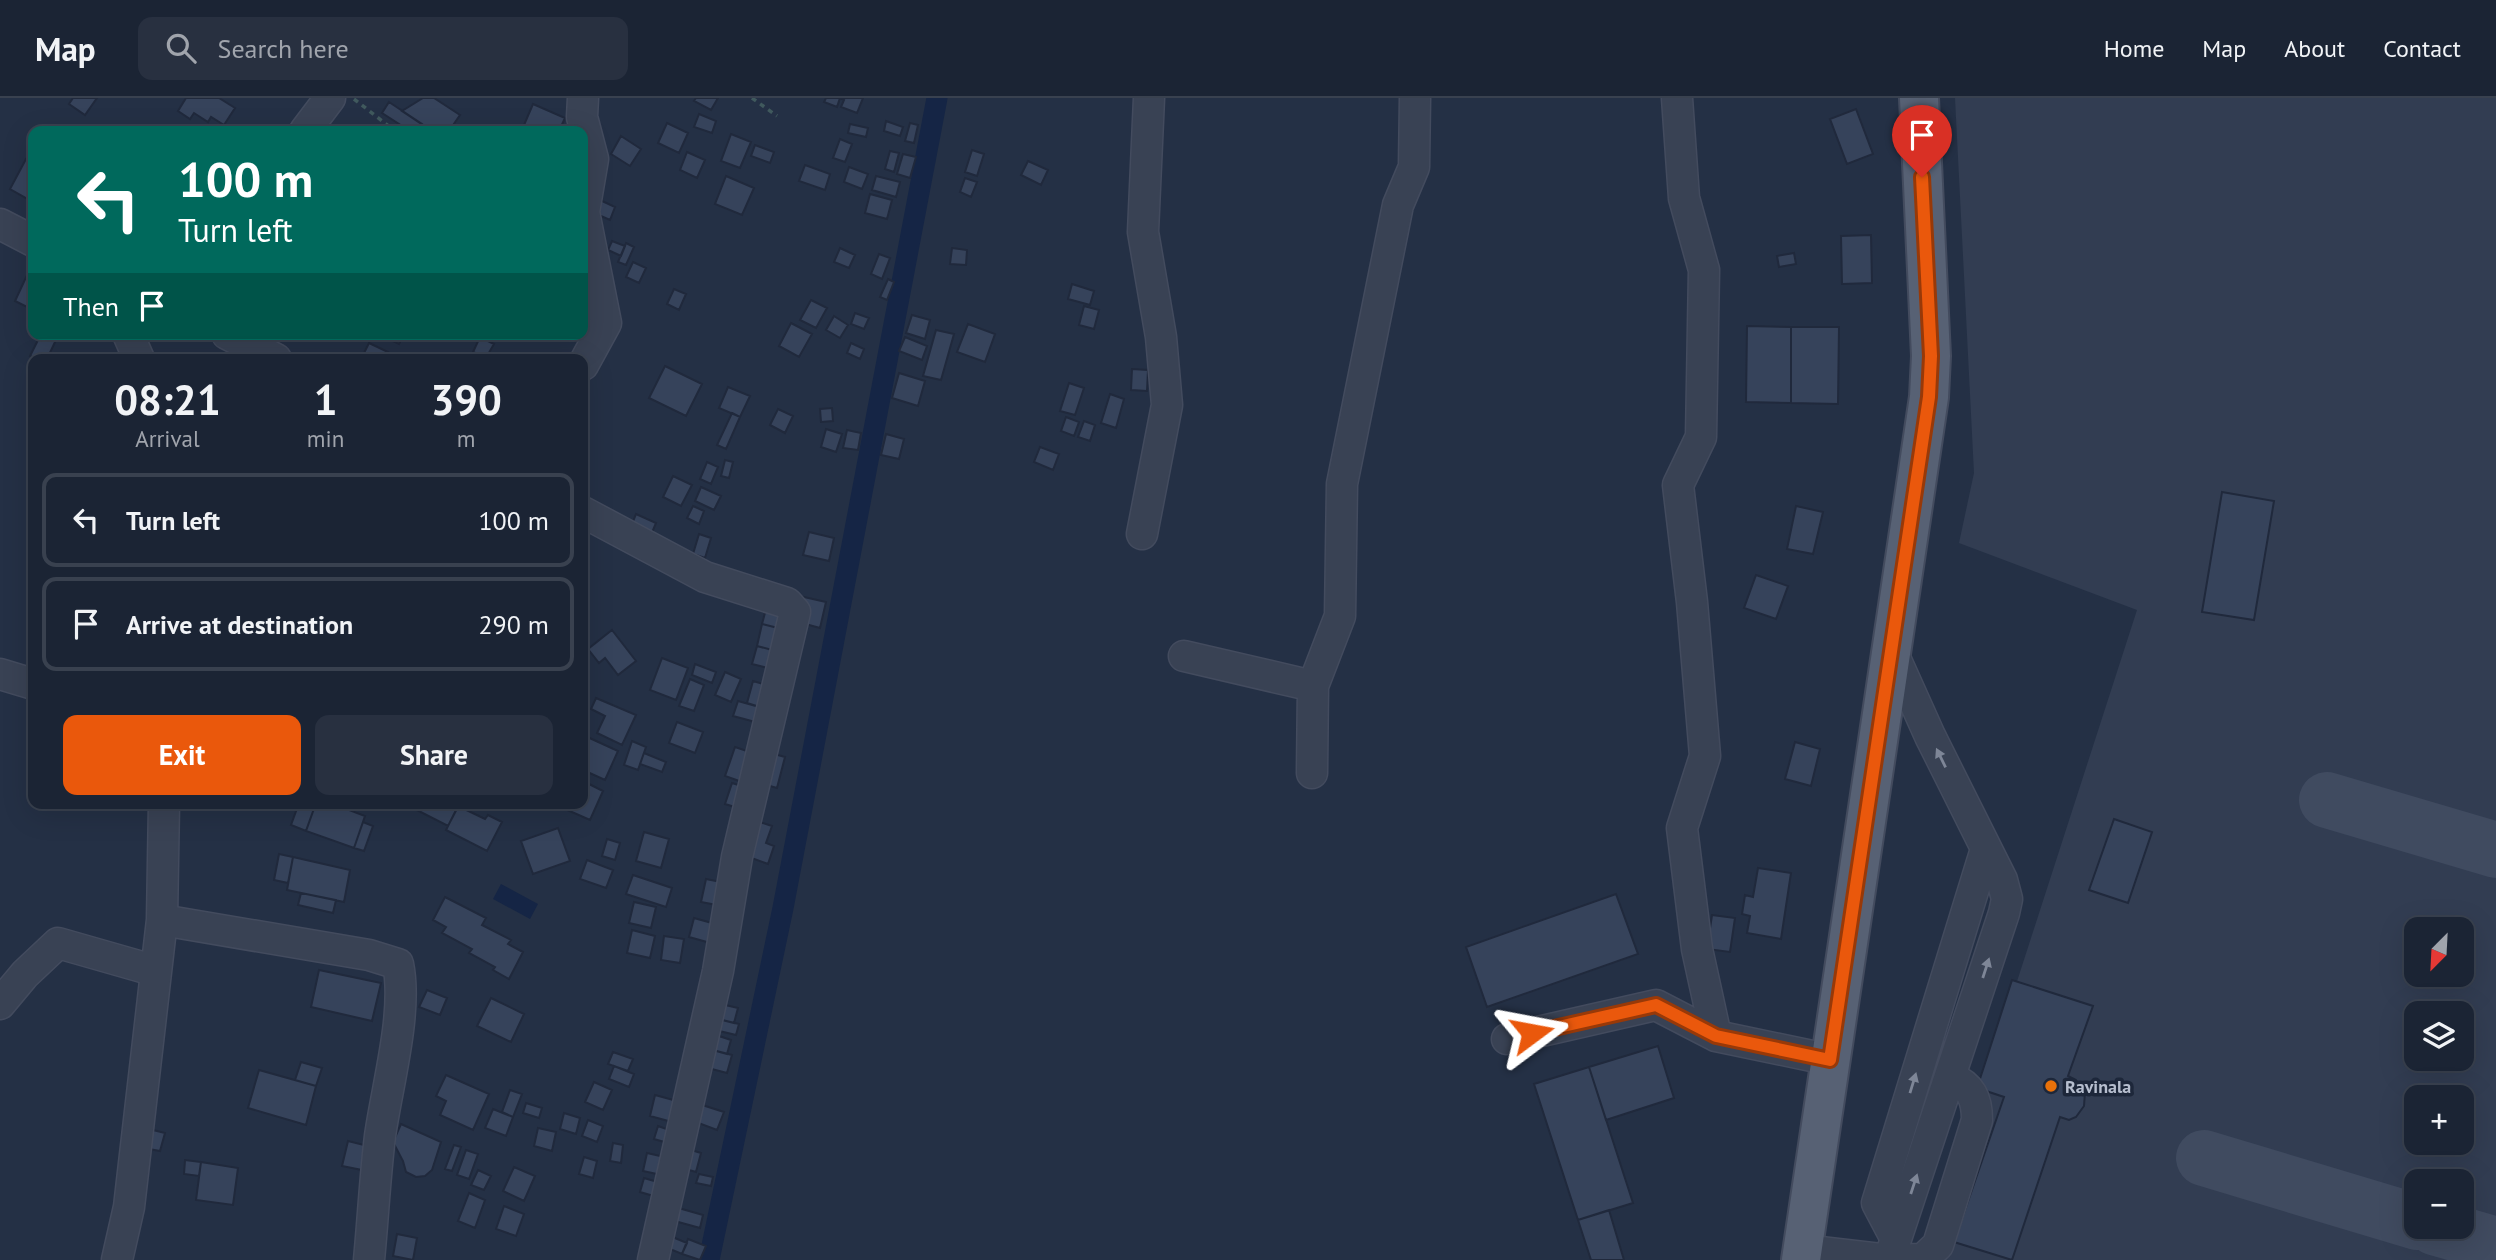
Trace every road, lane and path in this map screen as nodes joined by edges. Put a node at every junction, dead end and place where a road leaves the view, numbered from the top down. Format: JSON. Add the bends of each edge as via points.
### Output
{"nodes":[{"id":1,"x":330,"y":98,"type":"edge"},
{"id":2,"x":353,"y":98,"type":"edge"},
{"id":3,"x":583,"y":98,"type":"edge"},
{"id":4,"x":752,"y":98,"type":"edge"},
{"id":5,"x":1149,"y":98,"type":"edge"},
{"id":6,"x":1415,"y":98,"type":"edge"},
{"id":7,"x":1677,"y":98,"type":"edge"},
{"id":8,"x":1919,"y":98,"type":"edge"},
{"id":9,"x":776,"y":116,"type":"dead end"},
{"id":10,"x":309,"y":126,"type":"edge"},
{"id":11,"x":389,"y":126,"type":"edge"},
{"id":12,"x":584,"y":126,"type":"edge"},
{"id":13,"x":588,"y":140,"type":"edge"},
{"id":14,"x":588,"y":188,"type":"edge"},
{"id":15,"x":0,"y":224,"type":"edge"},
{"id":16,"x":588,"y":232,"type":"edge"},
{"id":17,"x":28,"y":238,"type":"edge"},
{"id":18,"x":239,"y":340,"type":"edge"},
{"id":19,"x":266,"y":354,"type":"edge"},
{"id":20,"x":588,"y":356,"type":"edge"},
{"id":21,"x":588,"y":514,"type":"edge"},
{"id":22,"x":1142,"y":534,"type":"dead end"},
{"id":23,"x":1891,"y":647,"type":"junction"},
{"id":24,"x":1184,"y":656,"type":"dead end"},
{"id":25,"x":0,"y":674,"type":"edge"},
{"id":26,"x":28,"y":682,"type":"edge"},
{"id":27,"x":1313,"y":686,"type":"junction"},
{"id":28,"x":1312,"y":773,"type":"dead end"},
{"id":29,"x":164,"y":809,"type":"edge"},
{"id":30,"x":1986,"y":849,"type":"junction"},
{"id":31,"x":162,"y":920,"type":"junction"},
{"id":32,"x":156,"y":971,"type":"junction"},
{"id":33,"x":0,"y":1004,"type":"edge"},
{"id":34,"x":1716,"y":1036,"type":"junction"},
{"id":35,"x":1507,"y":1039,"type":"dead end"},
{"id":36,"x":1830,"y":1060,"type":"junction"},
{"id":37,"x":1950,"y":1077,"type":"junction"},
{"id":38,"x":1892,"y":1250,"type":"edge"},
{"id":39,"x":1802,"y":1255,"type":"edge"},
{"id":40,"x":117,"y":1260,"type":"edge"},
{"id":41,"x":369,"y":1260,"type":"edge"},
{"id":42,"x":653,"y":1260,"type":"edge"}],
"edges":[{"from":1,"to":10,"type":"street"},
{"from":2,"to":11,"type":"path"},
{"from":3,"to":12,"type":"street"},
{"from":4,"to":9,"type":"path"},
{"from":5,"to":22,"type":"street","via":[[1143,232],[1167,405]]},
{"from":6,"to":27,"type":"street","via":[[1414,167],[1398,205],[1342,484],[1340,616]]},
{"from":7,"to":34,"type":"street","via":[[1684,198],[1704,270],[1701,437],[1678,485],[1705,756],[1682,828],[1697,949]]},
{"from":8,"to":23,"type":"main road","via":[[1931,370]]},
{"from":13,"to":14,"type":"street","via":[[593,159]]},
{"from":15,"to":17,"type":"street"},
{"from":16,"to":20,"type":"street","via":[[606,323]]},
{"from":18,"to":19,"type":"street"},
{"from":21,"to":42,"type":"street","via":[[705,577],[787,603],[795,612],[737,857],[718,971]]},
{"from":30,"to":23,"type":"street","one_way":true},
{"from":23,"to":36,"type":"main road"},
{"from":24,"to":27,"type":"street"},
{"from":25,"to":26,"type":"street"},
{"from":27,"to":28,"type":"street"},
{"from":29,"to":31,"type":"street"},
{"from":37,"to":30,"type":"street","one_way":true,"via":[[2007,900]]},
{"from":38,"to":30,"type":"street","one_way":true,"via":[[1877,1203]]},
{"from":31,"to":32,"type":"street"},
{"from":31,"to":41,"type":"street","via":[[369,954],[398,964],[400,1011],[380,1137]]},
{"from":32,"to":33,"type":"street","via":[[58,943]]},
{"from":32,"to":40,"type":"street","via":[[129,1207]]},
{"from":34,"to":35,"type":"street","via":[[1656,1005]]},
{"from":34,"to":36,"type":"street"},
{"from":36,"to":39,"type":"main road"},
{"from":38,"to":37,"type":"street","one_way":true},
{"from":37,"to":38,"type":"street","via":[[1963,1083],[1977,1103],[1977,1121],[1938,1245],[1923,1259]]},
{"from":38,"to":39,"type":"street"}]}
